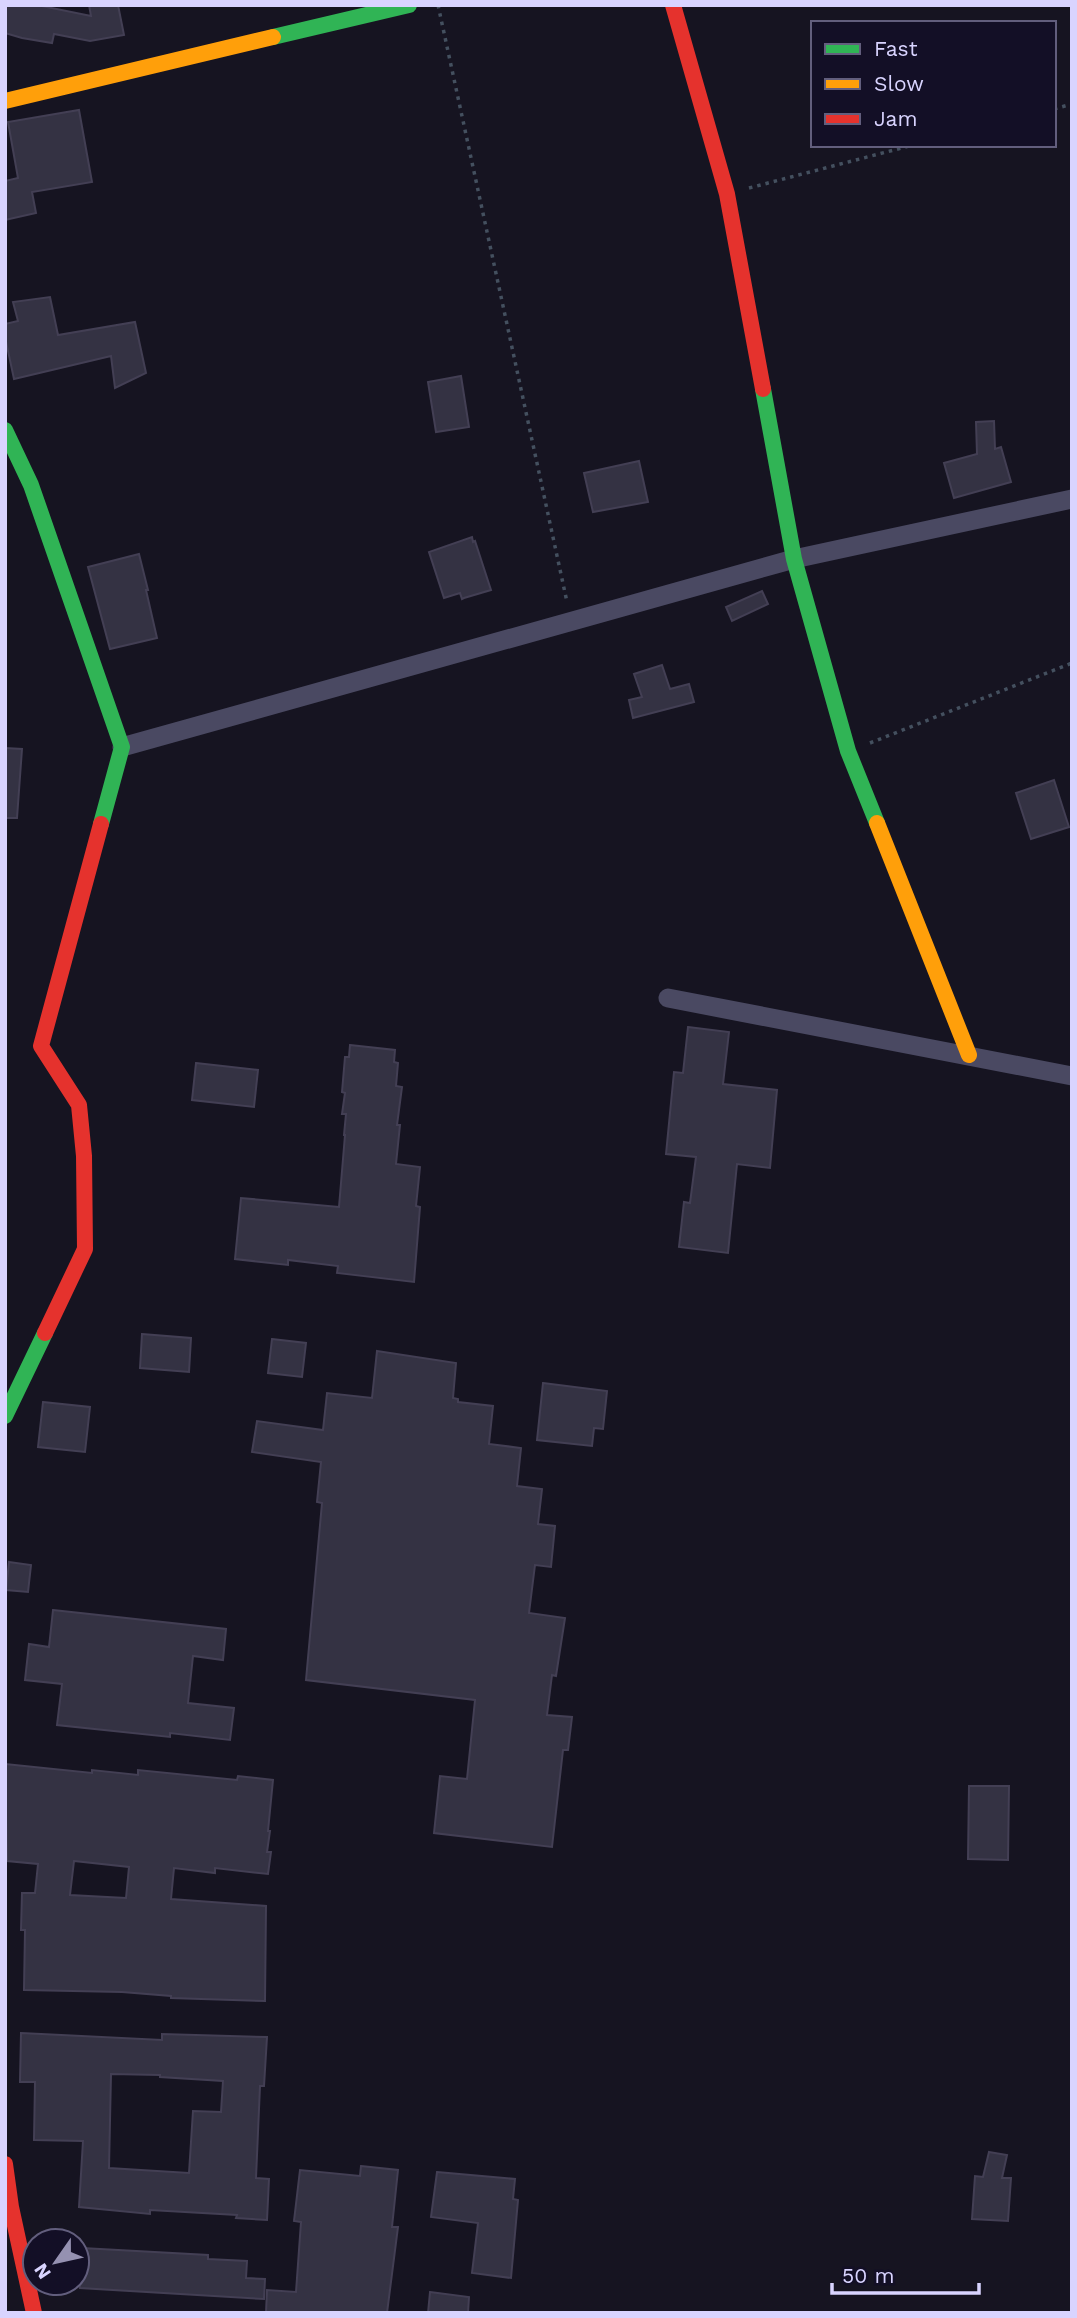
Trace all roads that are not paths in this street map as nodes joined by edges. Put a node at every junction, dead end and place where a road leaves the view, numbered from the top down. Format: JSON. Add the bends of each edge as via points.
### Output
{"nodes":[{"id":1,"x":409,"y":5,"type":"edge"},
{"id":2,"x":673,"y":5,"type":"edge"},
{"id":3,"x":5,"y":101,"type":"edge"},
{"id":4,"x":5,"y":430,"type":"edge"},
{"id":5,"x":1072,"y":499,"type":"edge"},
{"id":6,"x":794,"y":559,"type":"junction"},
{"id":7,"x":122,"y":747,"type":"junction"},
{"id":8,"x":668,"y":998,"type":"dead end"},
{"id":9,"x":969,"y":1055,"type":"junction"},
{"id":10,"x":1072,"y":1076,"type":"edge"},
{"id":11,"x":5,"y":1416,"type":"edge"},
{"id":12,"x":5,"y":2164,"type":"edge"},
{"id":13,"x":8,"y":2207,"type":"edge"},
{"id":14,"x":34,"y":2313,"type":"edge"}],
"edges":[{"from":1,"to":3,"type":"street"},
{"from":2,"to":6,"type":"street","via":[[727,194]]},
{"from":4,"to":7,"type":"street","via":[[31,485]]},
{"from":5,"to":6,"type":"street"},
{"from":6,"to":7,"type":"street"},
{"from":6,"to":9,"type":"street","via":[[848,751]]},
{"from":7,"to":11,"type":"street","via":[[41,1046],[79,1105],[85,1249]]},
{"from":8,"to":9,"type":"street"},
{"from":9,"to":10,"type":"street"},
{"from":12,"to":13,"type":"street"},
{"from":13,"to":14,"type":"street"}]}
